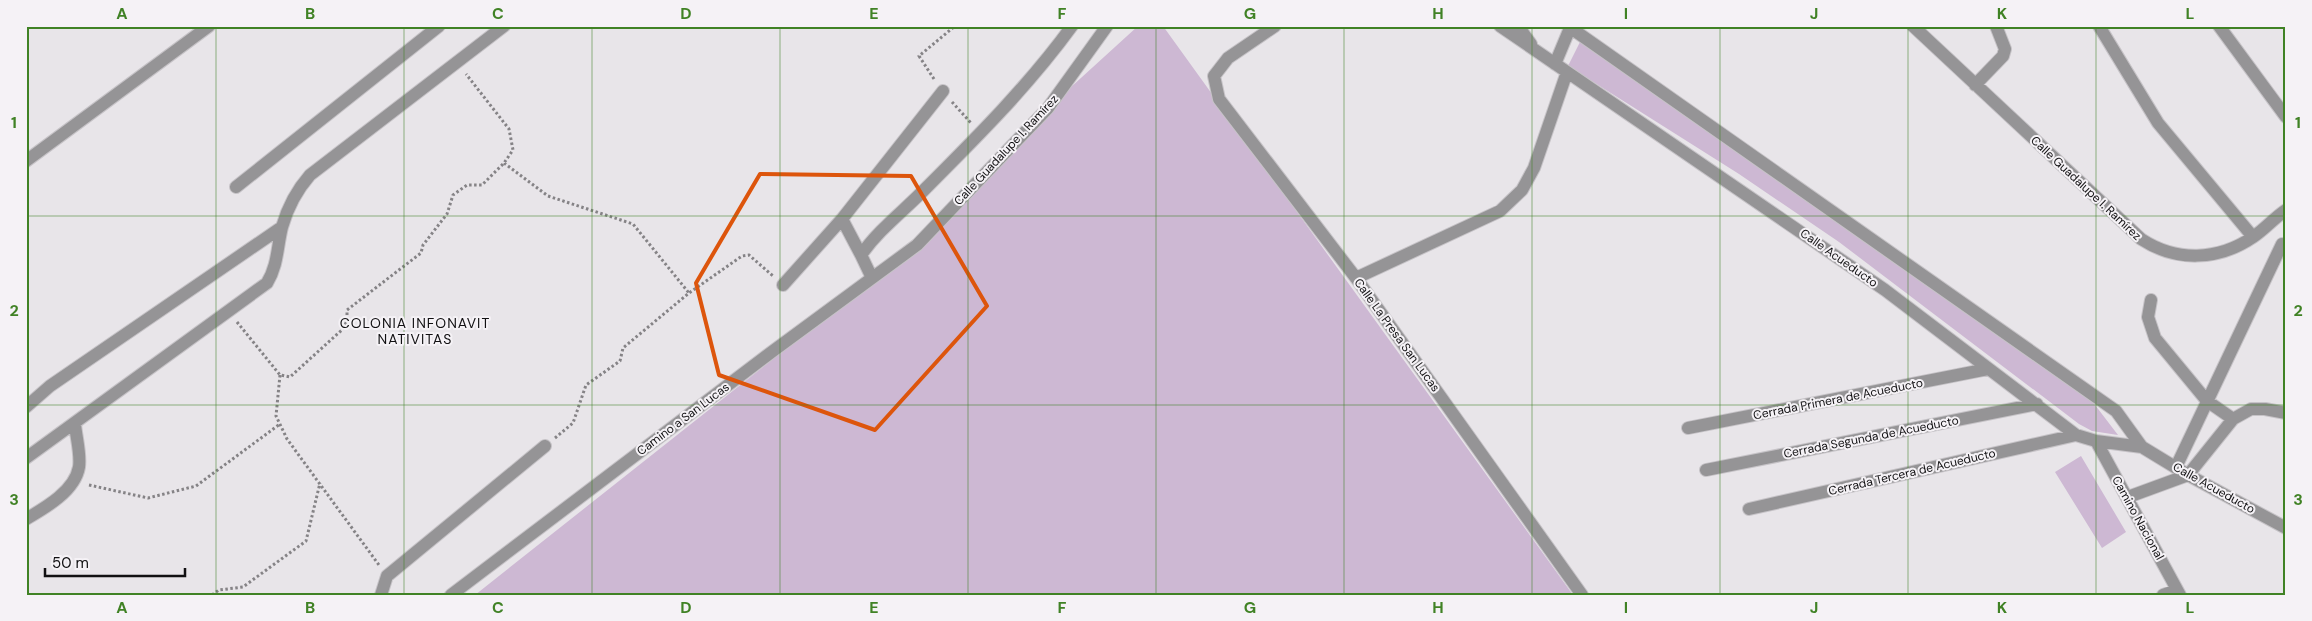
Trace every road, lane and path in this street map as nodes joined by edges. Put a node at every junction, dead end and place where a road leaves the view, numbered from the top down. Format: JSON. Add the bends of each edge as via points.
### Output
{"nodes":[{"id":1,"x":209,"y":26,"type":"edge"},
{"id":2,"x":440,"y":26,"type":"edge"},
{"id":3,"x":504,"y":26,"type":"edge"},
{"id":4,"x":955,"y":26,"type":"edge"},
{"id":5,"x":1072,"y":26,"type":"edge"},
{"id":6,"x":1107,"y":26,"type":"edge"},
{"id":7,"x":1275,"y":26,"type":"edge"},
{"id":8,"x":1500,"y":26,"type":"edge"},
{"id":9,"x":1518,"y":26,"type":"edge"},
{"id":10,"x":1913,"y":26,"type":"edge"},
{"id":11,"x":1996,"y":26,"type":"edge"},
{"id":12,"x":2099,"y":26,"type":"edge"},
{"id":13,"x":2219,"y":26,"type":"edge"},
{"id":14,"x":1569,"y":27,"type":"edge"},
{"id":15,"x":1538,"y":53,"type":"junction"},
{"id":16,"x":457,"y":61,"type":"junction"},
{"id":17,"x":1555,"y":64,"type":"junction"},
{"id":18,"x":1567,"y":72,"type":"junction"},
{"id":19,"x":1975,"y":86,"type":"junction"},
{"id":20,"x":943,"y":92,"type":"joint"},
{"id":21,"x":2286,"y":116,"type":"edge"},
{"id":22,"x":26,"y":161,"type":"edge"},
{"id":23,"x":504,"y":163,"type":"junction"},
{"id":24,"x":236,"y":187,"type":"dead end"},
{"id":25,"x":2286,"y":210,"type":"edge"},
{"id":26,"x":842,"y":219,"type":"junction"},
{"id":27,"x":282,"y":227,"type":"junction"},
{"id":28,"x":2253,"y":237,"type":"junction"},
{"id":29,"x":2282,"y":244,"type":"dead end"},
{"id":30,"x":917,"y":245,"type":"joint"},
{"id":31,"x":860,"y":255,"type":"junction"},
{"id":32,"x":872,"y":278,"type":"junction"},
{"id":33,"x":1356,"y":278,"type":"junction"},
{"id":34,"x":783,"y":285,"type":"joint"},
{"id":35,"x":689,"y":293,"type":"junction"},
{"id":36,"x":2151,"y":300,"type":"dead end"},
{"id":37,"x":229,"y":312,"type":"junction"},
{"id":38,"x":1988,"y":369,"type":"junction"},
{"id":39,"x":280,"y":375,"type":"junction"},
{"id":40,"x":2207,"y":401,"type":"junction"},
{"id":41,"x":2037,"y":404,"type":"junction"},
{"id":42,"x":26,"y":407,"type":"edge"},
{"id":43,"x":2286,"y":413,"type":"edge"},
{"id":44,"x":2233,"y":419,"type":"junction"},
{"id":45,"x":75,"y":424,"type":"junction"},
{"id":46,"x":280,"y":424,"type":"junction"},
{"id":47,"x":1688,"y":428,"type":"dead end"},
{"id":48,"x":2076,"y":435,"type":"junction"},
{"id":49,"x":2096,"y":442,"type":"junction"},
{"id":50,"x":545,"y":446,"type":"joint"},
{"id":51,"x":2142,"y":446,"type":"junction"},
{"id":52,"x":26,"y":458,"type":"edge"},
{"id":53,"x":2176,"y":467,"type":"junction"},
{"id":54,"x":1706,"y":470,"type":"dead end"},
{"id":55,"x":2188,"y":475,"type":"junction"},
{"id":56,"x":73,"y":481,"type":"junction"},
{"id":57,"x":320,"y":483,"type":"junction"},
{"id":58,"x":2128,"y":497,"type":"junction"},
{"id":59,"x":1749,"y":510,"type":"dead end"},
{"id":60,"x":26,"y":519,"type":"edge"},
{"id":61,"x":2286,"y":528,"type":"edge"},
{"id":62,"x":387,"y":576,"type":"junction"},
{"id":63,"x":2179,"y":592,"type":"edge"},
{"id":64,"x":212,"y":595,"type":"edge"},
{"id":65,"x":381,"y":595,"type":"edge"},
{"id":66,"x":451,"y":595,"type":"edge"},
{"id":67,"x":1582,"y":595,"type":"edge"},
{"id":68,"x":2163,"y":595,"type":"edge"}],
"edges":[{"from":1,"to":22,"type":"street"},
{"from":2,"to":24,"type":"street"},
{"from":3,"to":16,"type":"street"},
{"from":4,"to":20,"type":"path","via":[[919,56]]},
{"from":5,"to":31,"type":"street","via":[[1007,107]]},
{"from":6,"to":30,"type":"street","name":"Calle Guadalupe I. Ramírez","via":[[1048,108]]},
{"from":7,"to":33,"type":"street","name":"Calle La Presa San Lucas","via":[[1228,58],[1214,76],[1220,99]]},
{"from":8,"to":15,"type":"street","name":"Calle Acueducto"},
{"from":9,"to":15,"type":"street","name":"Calle Acueducto"},
{"from":10,"to":19,"type":"street","name":"Calle Guadalupe I. Ramírez"},
{"from":11,"to":19,"type":"street","via":[[2005,49],[2003,56]]},
{"from":12,"to":28,"type":"street","via":[[2158,123]]},
{"from":13,"to":21,"type":"street"},
{"from":14,"to":17,"type":"street"},
{"from":14,"to":51,"type":"street","name":"Calle Acueducto","via":[[2116,411]]},
{"from":15,"to":17,"type":"street","name":"Calle Acueducto"},
{"from":16,"to":23,"type":"path","via":[[509,129],[513,150]]},
{"from":16,"to":27,"type":"street","via":[[310,175],[295,193]]},
{"from":17,"to":18,"type":"street","name":"Calle Acueducto"},
{"from":18,"to":33,"type":"street","via":[[1534,168],[1522,190],[1500,211]]},
{"from":18,"to":38,"type":"street","name":"Calle Acueducto","via":[[1823,246]]},
{"from":19,"to":28,"type":"street","name":"Calle Guadalupe I. Ramírez","via":[[2141,239],[2157,249],[2175,254],[2215,255]]},
{"from":20,"to":26,"type":"street"},
{"from":23,"to":35,"type":"path","via":[[548,196],[633,224]]},
{"from":23,"to":39,"type":"path","via":[[482,184],[467,185],[453,195],[447,214],[423,245],[421,253],[347,310],[344,328],[290,377]]},
{"from":25,"to":28,"type":"street","name":"Calle Guadalupe I. Ramírez"},
{"from":26,"to":31,"type":"street"},
{"from":26,"to":34,"type":"street"},
{"from":27,"to":37,"type":"street","via":[[274,271],[267,283]]},
{"from":27,"to":42,"type":"street","via":[[50,386]]},
{"from":29,"to":40,"type":"street"},
{"from":30,"to":32,"type":"street","name":"Camino a San Lucas"},
{"from":31,"to":32,"type":"street"},
{"from":32,"to":66,"type":"street","name":"Camino a San Lucas"},
{"from":33,"to":67,"type":"street","name":"Calle La Presa San Lucas"},
{"from":34,"to":35,"type":"path","via":[[749,255],[742,256]]},
{"from":35,"to":50,"type":"path","via":[[623,348],[620,361],[586,385],[574,423]]},
{"from":36,"to":40,"type":"street","via":[[2148,317],[2155,338]]},
{"from":37,"to":39,"type":"path"},
{"from":37,"to":45,"type":"street"},
{"from":38,"to":41,"type":"street","name":"Calle Acueducto"},
{"from":38,"to":47,"type":"street","name":"Cerrada Primera de Acueducto"},
{"from":39,"to":46,"type":"path","via":[[276,416]]},
{"from":40,"to":44,"type":"street"},
{"from":40,"to":53,"type":"street"},
{"from":41,"to":48,"type":"street","name":"Calle Acueducto"},
{"from":41,"to":54,"type":"street","name":"Cerrada Segunda de Acueducto"},
{"from":43,"to":44,"type":"street","via":[[2251,410]]},
{"from":44,"to":55,"type":"street"},
{"from":45,"to":52,"type":"street"},
{"from":45,"to":56,"type":"street","via":[[79,468]]},
{"from":46,"to":56,"type":"path","via":[[196,486],[148,498]]},
{"from":46,"to":57,"type":"path","via":[[287,439]]},
{"from":48,"to":49,"type":"street","name":"Calle Acueducto"},
{"from":48,"to":59,"type":"street","name":"Cerrada Tercera de Acueducto"},
{"from":49,"to":51,"type":"street","name":"Calle Acueducto"},
{"from":49,"to":58,"type":"street","name":"Camino Nacional"},
{"from":50,"to":62,"type":"street"},
{"from":51,"to":53,"type":"street","name":"Calle Acueducto"},
{"from":53,"to":55,"type":"street","name":"Calle Acueducto"},
{"from":55,"to":58,"type":"street"},
{"from":55,"to":61,"type":"street","name":"Calle Acueducto"},
{"from":56,"to":60,"type":"street","via":[[42,510]]},
{"from":57,"to":62,"type":"path"},
{"from":57,"to":64,"type":"path","via":[[306,541],[243,587],[219,590]]},
{"from":58,"to":63,"type":"street","name":"Camino Nacional"},
{"from":62,"to":65,"type":"street"},
{"from":63,"to":68,"type":"street"}]}
